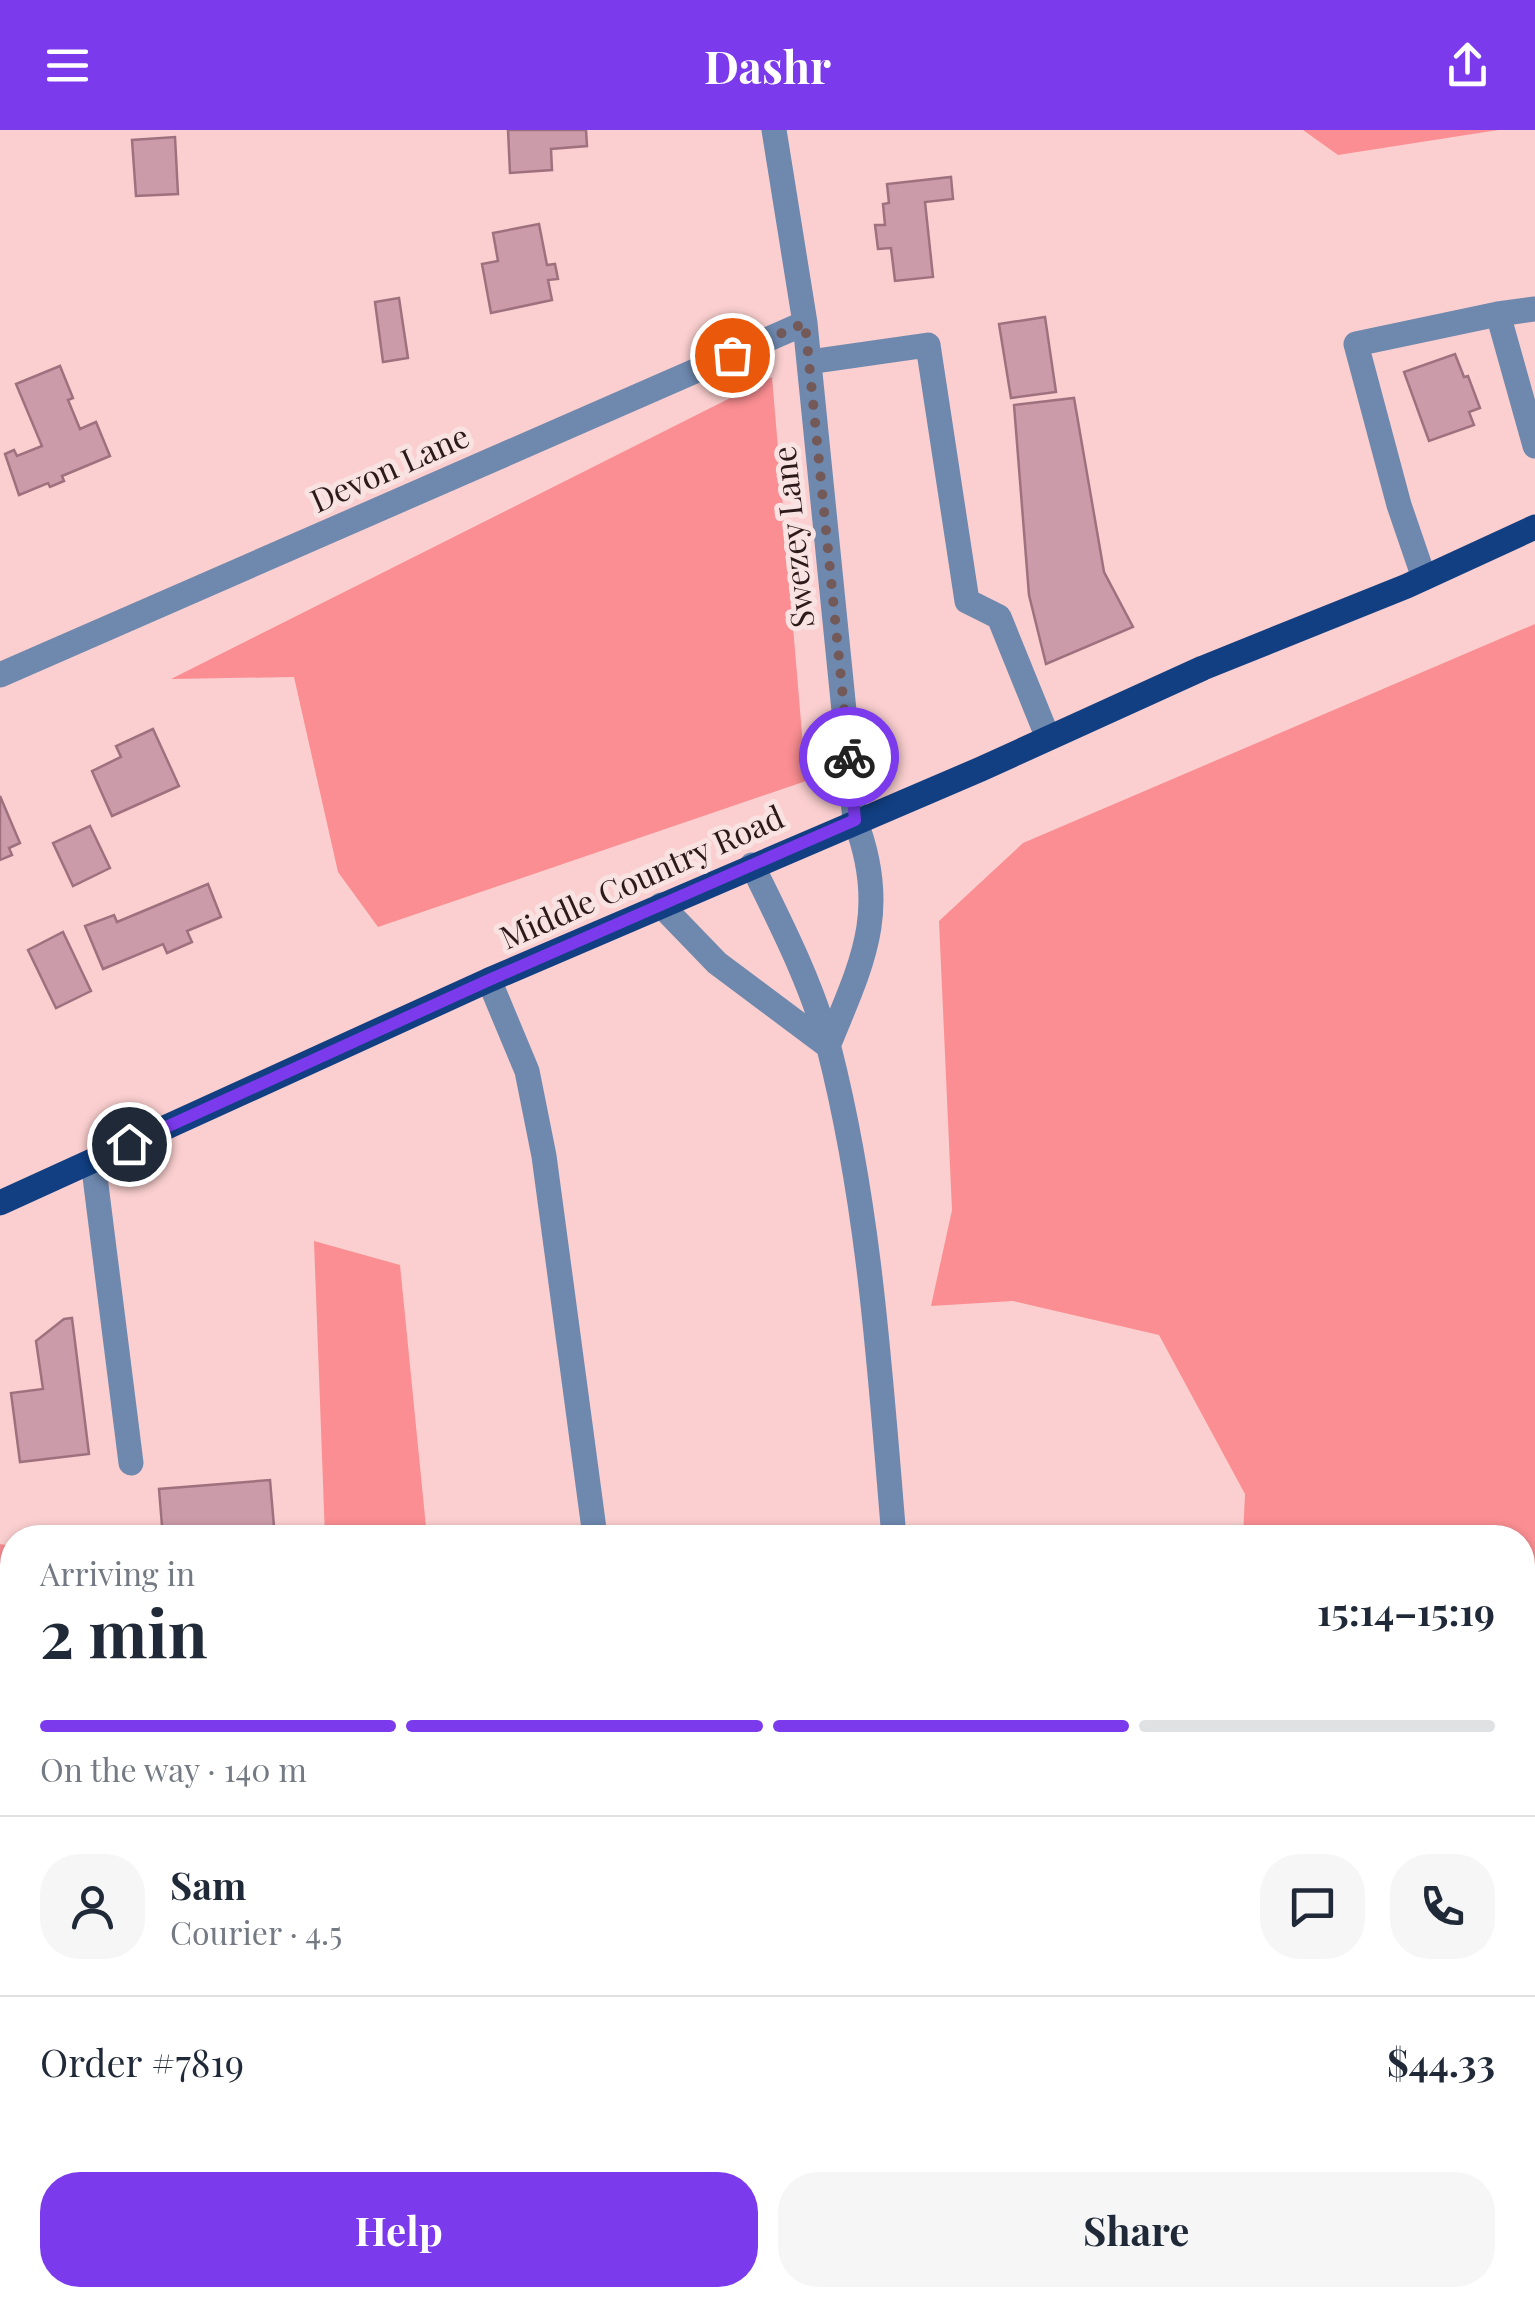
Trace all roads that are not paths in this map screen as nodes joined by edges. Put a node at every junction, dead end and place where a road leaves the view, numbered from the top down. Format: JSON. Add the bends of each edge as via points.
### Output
{"nodes":[{"id":1,"x":774,"y":130,"type":"edge"},
{"id":2,"x":1535,"y":309,"type":"edge"},
{"id":3,"x":1498,"y":314,"type":"junction"},
{"id":4,"x":805,"y":323,"type":"junction"},
{"id":5,"x":809,"y":362,"type":"junction"},
{"id":6,"x":1535,"y":446,"type":"edge"},
{"id":7,"x":1535,"y":527,"type":"edge"},
{"id":8,"x":1424,"y":578,"type":"junction"},
{"id":9,"x":0,"y":675,"type":"edge"},
{"id":10,"x":1048,"y":738,"type":"junction"},
{"id":11,"x":855,"y":820,"type":"junction"},
{"id":12,"x":752,"y":866,"type":"junction"},
{"id":13,"x":660,"y":905,"type":"junction"},
{"id":14,"x":489,"y":980,"type":"junction"},
{"id":15,"x":828,"y":1046,"type":"junction"},
{"id":16,"x":93,"y":1160,"type":"junction"},
{"id":17,"x":0,"y":1203,"type":"edge"},
{"id":18,"x":131,"y":1463,"type":"dead end"},
{"id":19,"x":594,"y":1525,"type":"edge"},
{"id":20,"x":893,"y":1525,"type":"edge"}],
"edges":[{"from":1,"to":4,"type":"street","name":"Swezey Lane"},
{"from":2,"to":3,"type":"street"},
{"from":3,"to":6,"type":"street"},
{"from":3,"to":8,"type":"street","via":[[1356,344]]},
{"from":4,"to":5,"type":"street","name":"Swezey Lane"},
{"from":4,"to":9,"type":"street","name":"Devon Lane"},
{"from":5,"to":10,"type":"street","via":[[928,345],[966,602],[999,617]]},
{"from":5,"to":11,"type":"street","name":"Swezey Lane"},
{"from":7,"to":8,"type":"main road","name":"Middle Country Road"},
{"from":8,"to":10,"type":"main road","name":"Middle Country Road"},
{"from":10,"to":11,"type":"main road","name":"Middle Country Road"},
{"from":11,"to":12,"type":"main road","name":"Middle Country Road"},
{"from":11,"to":15,"type":"street","name":"Swezey Lane","via":[[872,896],[870,931]]},
{"from":12,"to":13,"type":"main road","name":"Middle Country Road"},
{"from":12,"to":15,"type":"street","via":[[792,946]]},
{"from":13,"to":14,"type":"main road","name":"Middle Country Road"},
{"from":13,"to":15,"type":"street","via":[[718,964]]},
{"from":14,"to":16,"type":"main road","name":"Middle Country Road"},
{"from":14,"to":19,"type":"street","via":[[531,1088]]},
{"from":15,"to":20,"type":"street","via":[[869,1252]]},
{"from":16,"to":17,"type":"main road","name":"Middle Country Road"},
{"from":16,"to":18,"type":"street"}]}
